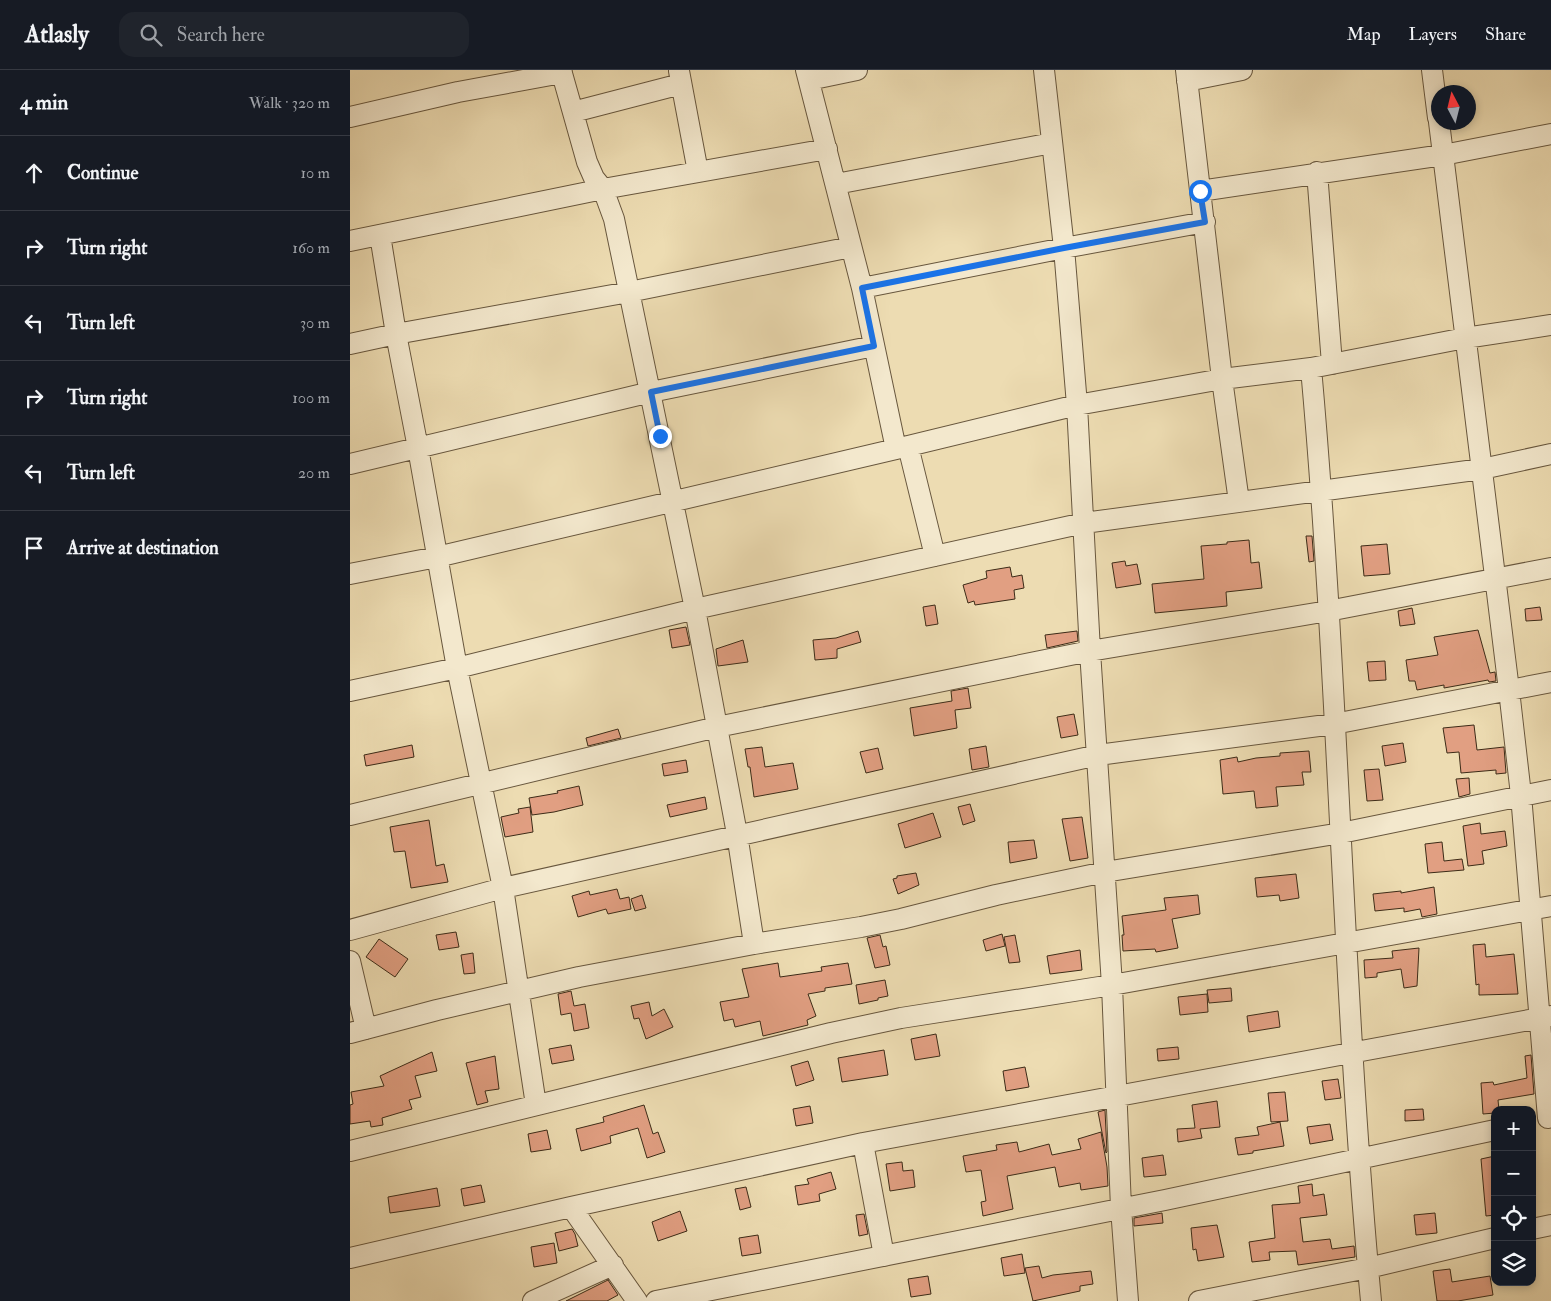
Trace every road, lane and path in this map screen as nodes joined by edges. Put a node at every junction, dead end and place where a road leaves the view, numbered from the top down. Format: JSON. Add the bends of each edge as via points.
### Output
{"nodes":[{"id":1,"x":858,"y":70,"type":"edge"},
{"id":2,"x":1044,"y":70,"type":"edge"},
{"id":3,"x":1242,"y":70,"type":"edge"},
{"id":4,"x":1432,"y":70,"type":"edge"},
{"id":5,"x":561,"y":71,"type":"edge"},
{"id":6,"x":807,"y":75,"type":"edge"},
{"id":7,"x":1187,"y":76,"type":"edge"},
{"id":8,"x":680,"y":77,"type":"edge"},
{"id":9,"x":1434,"y":85,"type":"edge"},
{"id":10,"x":573,"y":112,"type":"junction"},
{"id":11,"x":350,"y":117,"type":"edge"},
{"id":12,"x":1440,"y":130,"type":"edge"},
{"id":13,"x":1551,"y":134,"type":"edge"},
{"id":14,"x":1052,"y":143,"type":"junction"},
{"id":15,"x":827,"y":149,"type":"junction"},
{"id":16,"x":1443,"y":155,"type":"junction"},
{"id":17,"x":698,"y":172,"type":"junction"},
{"id":18,"x":1317,"y":172,"type":"junction"},
{"id":19,"x":836,"y":184,"type":"junction"},
{"id":20,"x":603,"y":189,"type":"junction"},
{"id":21,"x":1200,"y":191,"type":"junction"},
{"id":22,"x":1205,"y":222,"type":"junction"},
{"id":23,"x":380,"y":235,"type":"junction"},
{"id":24,"x":350,"y":241,"type":"edge"},
{"id":25,"x":851,"y":247,"type":"junction"},
{"id":26,"x":1064,"y":248,"type":"junction"},
{"id":27,"x":862,"y":288,"type":"junction"},
{"id":28,"x":629,"y":292,"type":"junction"},
{"id":29,"x":1551,"y":325,"type":"edge"},
{"id":30,"x":396,"y":334,"type":"junction"},
{"id":31,"x":1465,"y":338,"type":"junction"},
{"id":32,"x":350,"y":344,"type":"edge"},
{"id":33,"x":874,"y":346,"type":"junction"},
{"id":34,"x":1332,"y":364,"type":"junction"},
{"id":35,"x":1311,"y":368,"type":"junction"},
{"id":36,"x":1222,"y":379,"type":"junction"},
{"id":37,"x":651,"y":392,"type":"junction"},
{"id":38,"x":1077,"y":404,"type":"junction"},
{"id":39,"x":418,"y":448,"type":"junction"},
{"id":40,"x":902,"y":448,"type":"junction"},
{"id":41,"x":1551,"y":454,"type":"edge"},
{"id":42,"x":350,"y":464,"type":"edge"},
{"id":43,"x":1482,"y":469,"type":"junction"},
{"id":44,"x":1321,"y":490,"type":"junction"},
{"id":45,"x":673,"y":501,"type":"junction"},
{"id":46,"x":1239,"y":502,"type":"junction"},
{"id":47,"x":1084,"y":523,"type":"junction"},
{"id":48,"x":935,"y":556,"type":"junction"},
{"id":49,"x":437,"y":557,"type":"junction"},
{"id":50,"x":1551,"y":568,"type":"edge"},
{"id":51,"x":350,"y":574,"type":"edge"},
{"id":52,"x":1496,"y":580,"type":"junction"},
{"id":53,"x":695,"y":609,"type":"junction"},
{"id":54,"x":1328,"y":611,"type":"junction"},
{"id":55,"x":1090,"y":651,"type":"junction"},
{"id":56,"x":457,"y":668,"type":"junction"},
{"id":57,"x":1551,"y":682,"type":"edge"},
{"id":58,"x":1510,"y":690,"type":"junction"},
{"id":59,"x":350,"y":691,"type":"edge"},
{"id":60,"x":1334,"y":724,"type":"junction"},
{"id":61,"x":717,"y":727,"type":"junction"},
{"id":62,"x":1098,"y":755,"type":"junction"},
{"id":63,"x":481,"y":784,"type":"junction"},
{"id":64,"x":1551,"y":790,"type":"edge"},
{"id":65,"x":1521,"y":795,"type":"junction"},
{"id":66,"x":350,"y":815,"type":"edge"},
{"id":67,"x":1341,"y":833,"type":"junction"},
{"id":68,"x":737,"y":834,"type":"junction"},
{"id":69,"x":1105,"y":872,"type":"junction"},
{"id":70,"x":503,"y":888,"type":"junction"},
{"id":71,"x":1551,"y":906,"type":"edge"},
{"id":72,"x":1530,"y":910,"type":"junction"},
{"id":73,"x":350,"y":930,"type":"edge"},
{"id":74,"x":754,"y":944,"type":"junction"},
{"id":75,"x":1345,"y":944,"type":"junction"},
{"id":76,"x":350,"y":961,"type":"edge"},
{"id":77,"x":1112,"y":985,"type":"junction"},
{"id":78,"x":518,"y":991,"type":"junction"},
{"id":79,"x":1545,"y":1017,"type":"edge"},
{"id":80,"x":358,"y":1031,"type":"edge"},
{"id":81,"x":1353,"y":1052,"type":"junction"},
{"id":82,"x":1116,"y":1097,"type":"junction"},
{"id":83,"x":536,"y":1104,"type":"junction"},
{"id":84,"x":1544,"y":1119,"type":"edge"},
{"id":85,"x":1491,"y":1131,"type":"edge"},
{"id":86,"x":863,"y":1143,"type":"junction"},
{"id":87,"x":350,"y":1151,"type":"edge"},
{"id":88,"x":1360,"y":1159,"type":"junction"},
{"id":89,"x":572,"y":1207,"type":"junction"},
{"id":90,"x":1121,"y":1208,"type":"junction"},
{"id":91,"x":1551,"y":1225,"type":"edge"},
{"id":92,"x":1536,"y":1228,"type":"edge"},
{"id":93,"x":1491,"y":1239,"type":"edge"},
{"id":94,"x":884,"y":1256,"type":"junction"},
{"id":95,"x":350,"y":1258,"type":"edge"},
{"id":96,"x":613,"y":1265,"type":"junction"},
{"id":97,"x":1368,"y":1268,"type":"junction"},
{"id":98,"x":533,"y":1301,"type":"edge"},
{"id":99,"x":638,"y":1301,"type":"edge"},
{"id":100,"x":656,"y":1301,"type":"edge"},
{"id":101,"x":1128,"y":1301,"type":"edge"},
{"id":102,"x":1200,"y":1301,"type":"edge"},
{"id":103,"x":1371,"y":1301,"type":"edge"}],
"edges":[{"from":1,"to":6,"type":"street"},
{"from":2,"to":14,"type":"street"},
{"from":3,"to":7,"type":"street"},
{"from":4,"to":9,"type":"street"},
{"from":5,"to":10,"type":"street"},
{"from":5,"to":11,"type":"street"},
{"from":6,"to":15,"type":"street"},
{"from":7,"to":21,"type":"street"},
{"from":8,"to":10,"type":"street"},
{"from":8,"to":17,"type":"street"},
{"from":10,"to":20,"type":"street","via":[[587,162]]},
{"from":12,"to":16,"type":"street"},
{"from":13,"to":16,"type":"street"},
{"from":14,"to":19,"type":"street"},
{"from":14,"to":26,"type":"street"},
{"from":15,"to":17,"type":"street"},
{"from":15,"to":19,"type":"street"},
{"from":16,"to":18,"type":"street"},
{"from":16,"to":31,"type":"street"},
{"from":17,"to":20,"type":"street"},
{"from":18,"to":21,"type":"street"},
{"from":18,"to":34,"type":"street"},
{"from":19,"to":25,"type":"street"},
{"from":20,"to":23,"type":"street"},
{"from":20,"to":28,"type":"street","via":[[614,219]]},
{"from":21,"to":22,"type":"street"},
{"from":22,"to":26,"type":"street"},
{"from":22,"to":36,"type":"street"},
{"from":23,"to":24,"type":"street"},
{"from":23,"to":30,"type":"street"},
{"from":25,"to":27,"type":"street"},
{"from":25,"to":28,"type":"street"},
{"from":26,"to":27,"type":"street"},
{"from":26,"to":38,"type":"street"},
{"from":27,"to":33,"type":"street"},
{"from":28,"to":30,"type":"street"},
{"from":28,"to":37,"type":"street"},
{"from":29,"to":31,"type":"street"},
{"from":30,"to":32,"type":"street"},
{"from":30,"to":39,"type":"street"},
{"from":31,"to":34,"type":"street"},
{"from":31,"to":43,"type":"street"},
{"from":33,"to":37,"type":"street"},
{"from":33,"to":40,"type":"street"},
{"from":34,"to":35,"type":"street"},
{"from":35,"to":36,"type":"street"},
{"from":35,"to":44,"type":"street"},
{"from":36,"to":38,"type":"street"},
{"from":36,"to":46,"type":"street"},
{"from":37,"to":39,"type":"street"},
{"from":37,"to":45,"type":"street"},
{"from":38,"to":40,"type":"street"},
{"from":38,"to":47,"type":"street"},
{"from":39,"to":42,"type":"street"},
{"from":39,"to":49,"type":"street"},
{"from":40,"to":45,"type":"street"},
{"from":40,"to":48,"type":"street"},
{"from":41,"to":43,"type":"street"},
{"from":43,"to":44,"type":"street"},
{"from":43,"to":52,"type":"street"},
{"from":44,"to":46,"type":"street"},
{"from":44,"to":54,"type":"street"},
{"from":45,"to":49,"type":"street"},
{"from":45,"to":53,"type":"street"},
{"from":46,"to":47,"type":"street"},
{"from":47,"to":48,"type":"street"},
{"from":47,"to":55,"type":"street"},
{"from":48,"to":53,"type":"street"},
{"from":49,"to":51,"type":"street"},
{"from":49,"to":56,"type":"street"},
{"from":50,"to":52,"type":"street"},
{"from":52,"to":54,"type":"street"},
{"from":52,"to":58,"type":"street"},
{"from":53,"to":56,"type":"street"},
{"from":53,"to":61,"type":"street"},
{"from":54,"to":55,"type":"street"},
{"from":54,"to":60,"type":"street"},
{"from":55,"to":61,"type":"street"},
{"from":55,"to":62,"type":"street"},
{"from":56,"to":59,"type":"street"},
{"from":56,"to":63,"type":"street"},
{"from":57,"to":58,"type":"street"},
{"from":58,"to":60,"type":"street"},
{"from":58,"to":65,"type":"street"},
{"from":60,"to":62,"type":"street"},
{"from":60,"to":67,"type":"street"},
{"from":61,"to":63,"type":"street"},
{"from":61,"to":68,"type":"street"},
{"from":62,"to":68,"type":"street"},
{"from":62,"to":69,"type":"street"},
{"from":63,"to":66,"type":"street"},
{"from":63,"to":70,"type":"street"},
{"from":64,"to":65,"type":"street"},
{"from":65,"to":67,"type":"street"},
{"from":65,"to":72,"type":"street"},
{"from":67,"to":69,"type":"street"},
{"from":67,"to":75,"type":"street"},
{"from":68,"to":70,"type":"street"},
{"from":68,"to":74,"type":"street"},
{"from":69,"to":74,"type":"street","via":[[901,919]]},
{"from":69,"to":77,"type":"street"},
{"from":70,"to":73,"type":"street"},
{"from":70,"to":78,"type":"street"},
{"from":71,"to":72,"type":"street"},
{"from":72,"to":75,"type":"street"},
{"from":72,"to":79,"type":"street"},
{"from":74,"to":78,"type":"street"},
{"from":75,"to":77,"type":"street"},
{"from":75,"to":81,"type":"street"},
{"from":76,"to":80,"type":"street"},
{"from":77,"to":82,"type":"street"},
{"from":77,"to":83,"type":"street","via":[[831,1032]]},
{"from":78,"to":80,"type":"street"},
{"from":78,"to":83,"type":"street"},
{"from":79,"to":81,"type":"street"},
{"from":79,"to":84,"type":"street"},
{"from":81,"to":82,"type":"street"},
{"from":81,"to":88,"type":"street"},
{"from":82,"to":86,"type":"street"},
{"from":82,"to":90,"type":"street"},
{"from":83,"to":87,"type":"street"},
{"from":85,"to":88,"type":"street"},
{"from":86,"to":89,"type":"street"},
{"from":86,"to":94,"type":"street"},
{"from":88,"to":90,"type":"street"},
{"from":88,"to":97,"type":"street"},
{"from":89,"to":95,"type":"street"},
{"from":89,"to":96,"type":"street"},
{"from":90,"to":94,"type":"street"},
{"from":90,"to":101,"type":"street"},
{"from":91,"to":92,"type":"street"},
{"from":93,"to":97,"type":"street"},
{"from":94,"to":100,"type":"street"},
{"from":96,"to":98,"type":"street"},
{"from":96,"to":99,"type":"street"},
{"from":97,"to":102,"type":"street"},
{"from":97,"to":103,"type":"street"}]}
